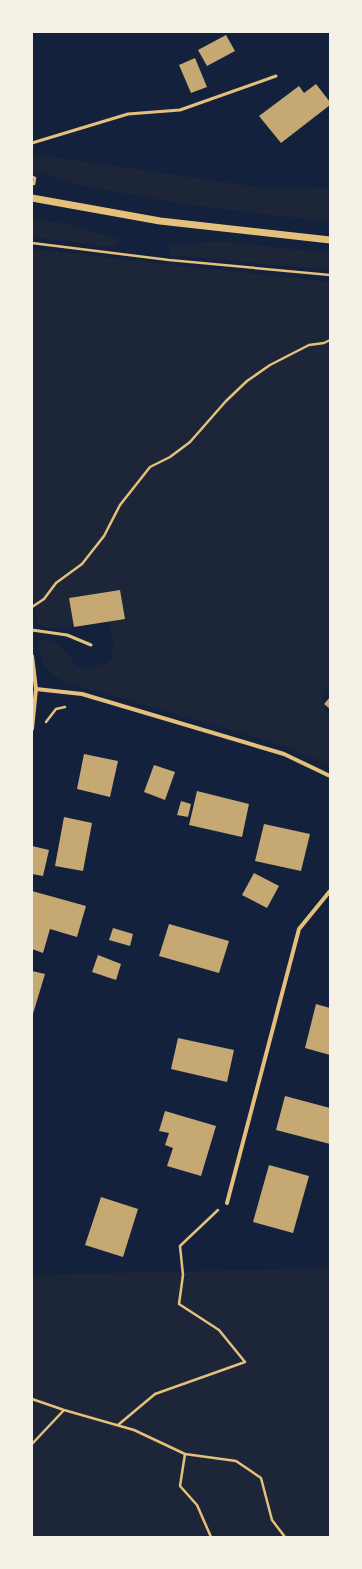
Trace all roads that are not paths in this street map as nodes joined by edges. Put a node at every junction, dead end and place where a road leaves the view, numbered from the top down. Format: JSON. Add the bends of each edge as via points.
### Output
{"nodes":[{"id":1,"x":276,"y":76,"type":"dead end"},
{"id":2,"x":32,"y":143,"type":"edge"},
{"id":3,"x":32,"y":198,"type":"edge"},
{"id":4,"x":330,"y":240,"type":"edge"},
{"id":5,"x":32,"y":630,"type":"edge"},
{"id":6,"x":91,"y":645,"type":"dead end"},
{"id":7,"x":32,"y":656,"type":"edge"},
{"id":8,"x":36,"y":689,"type":"junction"},
{"id":9,"x":32,"y":725,"type":"edge"},
{"id":10,"x":32,"y":729,"type":"edge"},
{"id":11,"x":330,"y":776,"type":"edge"},
{"id":12,"x":330,"y":891,"type":"edge"},
{"id":13,"x":226,"y":1203,"type":"road end"}],
"edges":[{"from":1,"to":2,"type":"lane","via":[[180,110],[128,114]]},
{"from":3,"to":4,"type":"street","via":[[160,221]]},
{"from":5,"to":6,"type":"lane","via":[[67,635]]},
{"from":7,"to":8,"type":"street"},
{"from":8,"to":9,"type":"street"},
{"from":8,"to":11,"type":"street","via":[[82,694],[284,754]]},
{"from":9,"to":10,"type":"street"},
{"from":12,"to":13,"type":"street","via":[[299,929]]}]}
